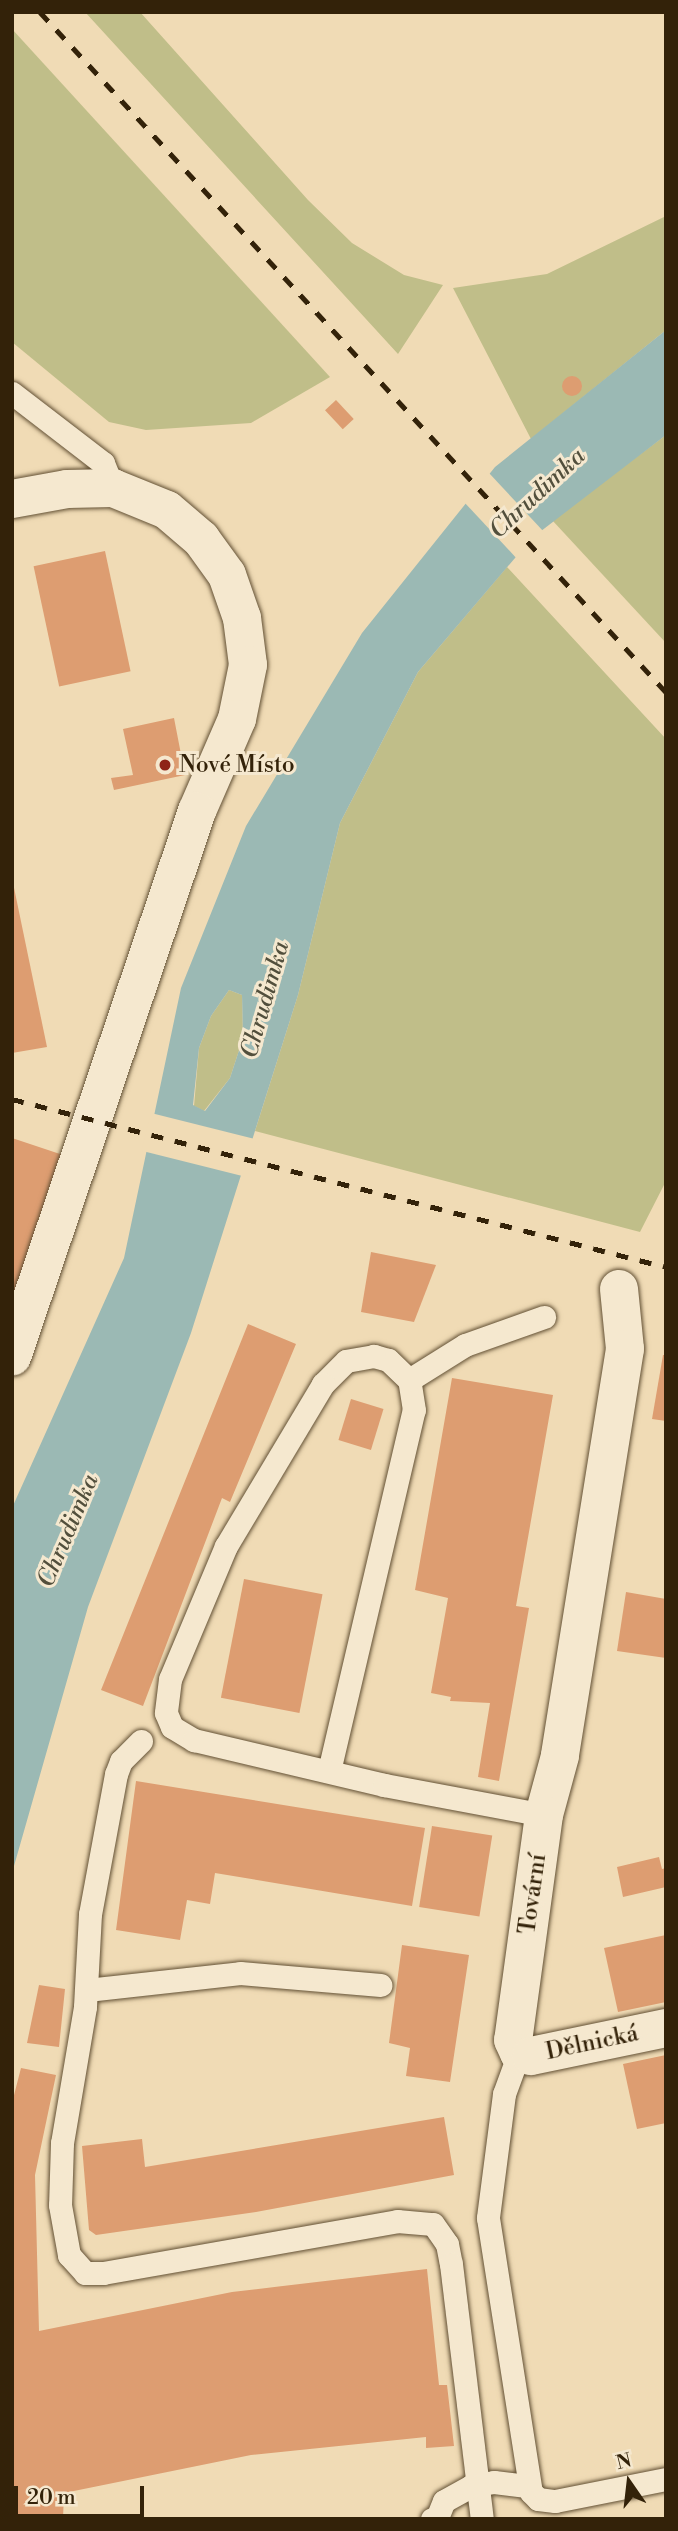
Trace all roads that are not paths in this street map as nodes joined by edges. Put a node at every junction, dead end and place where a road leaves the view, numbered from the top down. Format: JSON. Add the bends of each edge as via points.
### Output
{"nodes":[{"id":1,"x":12,"y":393,"type":"edge"},
{"id":2,"x":113,"y":488,"type":"junction"},
{"id":3,"x":12,"y":499,"type":"edge"},
{"id":4,"x":619,"y":1289,"type":"dead end"},
{"id":5,"x":544,"y":1317,"type":"dead end"},
{"id":6,"x":12,"y":1357,"type":"edge"},
{"id":7,"x":409,"y":1380,"type":"junction"},
{"id":8,"x":141,"y":1741,"type":"dead end"},
{"id":9,"x":329,"y":1771,"type":"junction"},
{"id":10,"x":544,"y":1815,"type":"junction"},
{"id":11,"x":380,"y":1985,"type":"dead end"},
{"id":12,"x":87,"y":1990,"type":"junction"},
{"id":13,"x":666,"y":2028,"type":"edge"},
{"id":14,"x":519,"y":2053,"type":"junction"},
{"id":15,"x":666,"y":2479,"type":"edge"},
{"id":16,"x":479,"y":2485,"type":"junction"},
{"id":17,"x":531,"y":2491,"type":"junction"},
{"id":18,"x":436,"y":2519,"type":"edge"},
{"id":19,"x":482,"y":2519,"type":"edge"}],
"edges":[{"from":1,"to":2,"type":"lane","via":[[103,463]]},
{"from":2,"to":3,"type":"street","via":[[67,489]]},
{"from":2,"to":6,"type":"street","via":[[167,510],[216,556],[242,618],[248,665],[237,719],[197,811]]},
{"from":4,"to":10,"type":"street","name":"Tovární","via":[[625,1349],[560,1756]]},
{"from":5,"to":7,"type":"lane","via":[[465,1345]]},
{"from":7,"to":9,"type":"lane","via":[[414,1410]]},
{"from":7,"to":9,"type":"lane","via":[[388,1360],[359,1356],[340,1365],[323,1384],[226,1546],[165,1697],[172,1727],[194,1740]]},
{"from":8,"to":12,"type":"lane","via":[[121,1761],[116,1774],[90,1914]]},
{"from":9,"to":10,"type":"lane"},
{"from":10,"to":14,"type":"street","name":"Tovární","via":[[513,2030]]},
{"from":11,"to":12,"type":"lane","via":[[240,1973]]},
{"from":12,"to":16,"type":"lane","via":[[62,2143],[60,2205],[73,2264],[85,2273],[103,2273],[397,2221],[433,2224],[449,2252]]},
{"from":13,"to":14,"type":"street","name":"Dělnická","via":[[541,2054]]},
{"from":14,"to":17,"type":"lane","name":"Tovární","via":[[504,2094],[488,2218]]},
{"from":15,"to":17,"type":"lane","via":[[555,2501]]},
{"from":16,"to":17,"type":"lane"},
{"from":16,"to":18,"type":"lane","via":[[447,2499]]},
{"from":16,"to":19,"type":"lane"}]}
